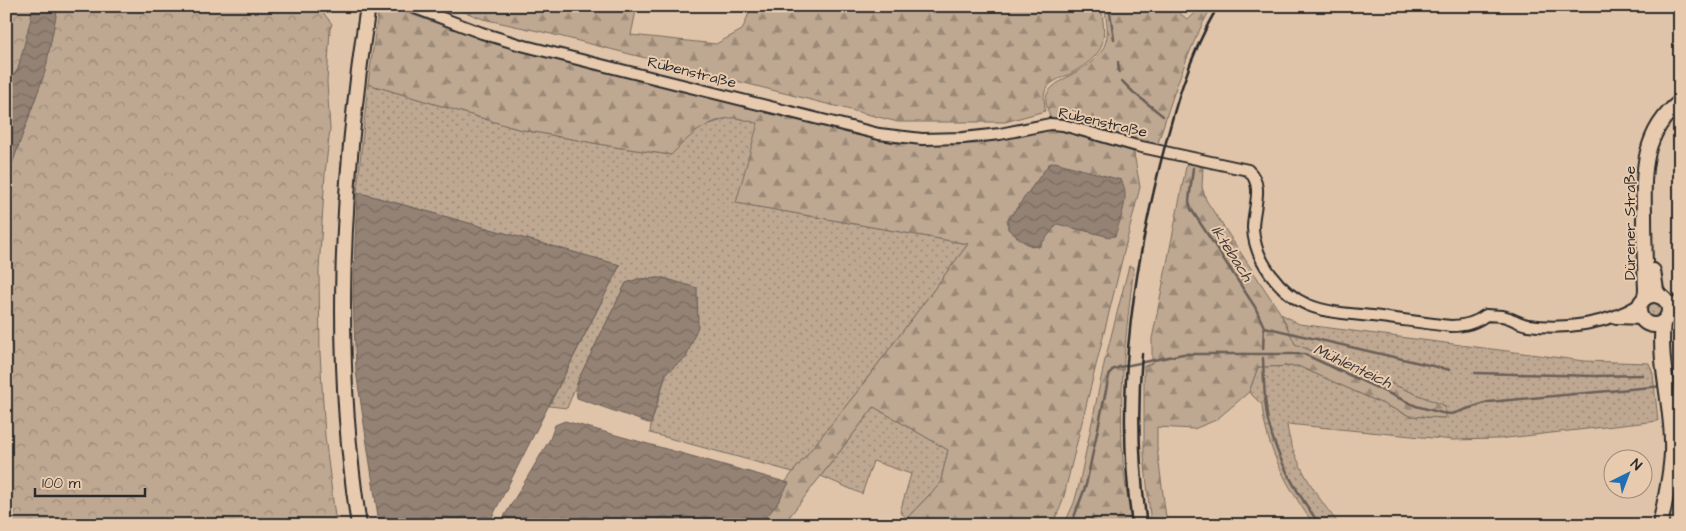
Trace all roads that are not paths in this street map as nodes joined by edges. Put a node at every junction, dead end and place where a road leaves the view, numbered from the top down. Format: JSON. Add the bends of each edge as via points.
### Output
{"nodes":[{"id":1,"x":368,"y":6,"type":"edge"},
{"id":2,"x":410,"y":6,"type":"edge"},
{"id":3,"x":1680,"y":102,"type":"edge"},
{"id":4,"x":1658,"y":301,"type":"edge"},
{"id":5,"x":1680,"y":311,"type":"edge"},
{"id":6,"x":1610,"y":318,"type":"junction"},
{"id":7,"x":1655,"y":321,"type":"junction"},
{"id":8,"x":359,"y":525,"type":"edge"},
{"id":9,"x":1660,"y":525,"type":"edge"}],
"edges":[{"from":1,"to":8,"type":"main road","via":[[351,133],[344,248],[345,395]]},
{"from":2,"to":6,"type":"street","name":"Rübenstraße","via":[[482,34],[521,45],[879,134],[922,139],[963,138],[1050,124],[1063,125],[1137,146],[1248,170],[1258,187],[1253,228],[1261,257],[1293,297],[1324,310],[1457,326],[1478,322],[1486,315],[1505,317],[1526,325],[1555,326],[1576,326]]},
{"from":3,"to":4,"type":"main road","name":"Dürener Straße","via":[[1662,119],[1645,163],[1646,290]]},
{"from":4,"to":6,"type":"street","name":"Rübenstraße"},
{"from":4,"to":7,"type":"main road","via":[[1668,307]]},
{"from":4,"to":7,"type":"main road","via":[[1639,312]]},
{"from":5,"to":7,"type":"street"},
{"from":6,"to":7,"type":"street","name":"Rübenstraße"},
{"from":7,"to":9,"type":"main road","via":[[1672,452]]}]}
